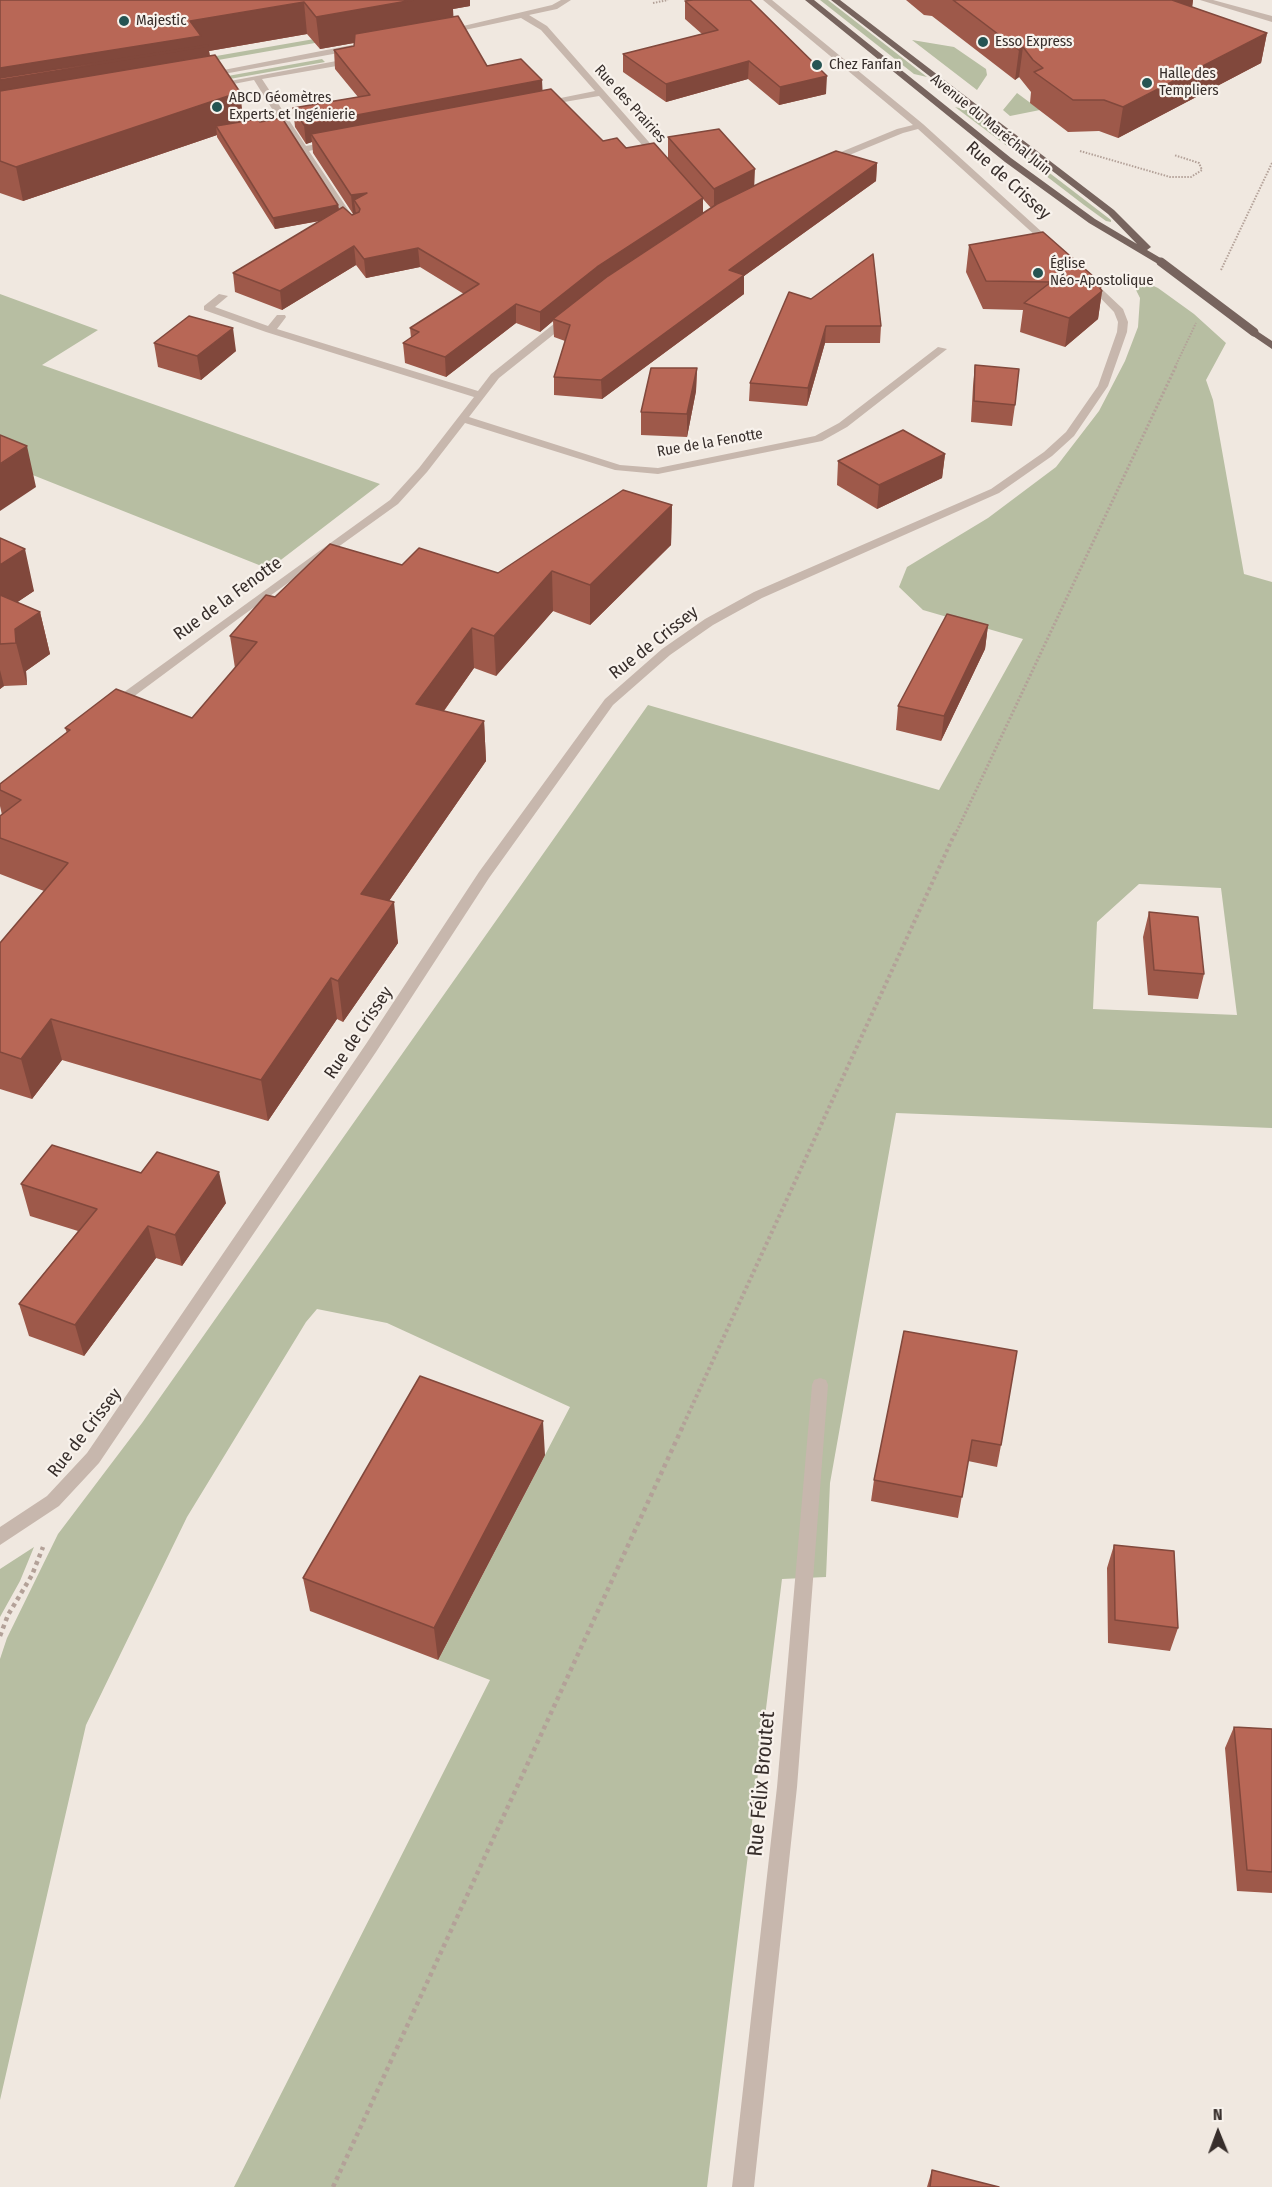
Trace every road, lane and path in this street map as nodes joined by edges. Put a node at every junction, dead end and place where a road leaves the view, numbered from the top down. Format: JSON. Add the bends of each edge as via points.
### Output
{"nodes":[{"id":1,"x":539,"y":0,"type":"edge"},
{"id":2,"x":567,"y":0,"type":"edge"},
{"id":3,"x":668,"y":0,"type":"edge"},
{"id":4,"x":767,"y":0,"type":"edge"},
{"id":5,"x":809,"y":0,"type":"edge"},
{"id":6,"x":835,"y":0,"type":"edge"},
{"id":7,"x":1204,"y":0,"type":"edge"},
{"id":8,"x":653,"y":3,"type":"dead end"},
{"id":9,"x":535,"y":10,"type":"junction"},
{"id":10,"x":523,"y":15,"type":"junction"},
{"id":11,"x":1272,"y":19,"type":"edge"},
{"id":12,"x":438,"y":33,"type":"edge"},
{"id":13,"x":361,"y":46,"type":"edge"},
{"id":14,"x":350,"y":49,"type":"junction"},
{"id":15,"x":198,"y":76,"type":"edge"},
{"id":16,"x":256,"y":78,"type":"junction"},
{"id":17,"x":201,"y":87,"type":"edge"},
{"id":18,"x":600,"y":93,"type":"junction"},
{"id":19,"x":531,"y":106,"type":"edge"},
{"id":20,"x":920,"y":126,"type":"junction"},
{"id":21,"x":337,"y":143,"type":"edge"},
{"id":22,"x":302,"y":149,"type":"junction"},
{"id":23,"x":1077,"y":151,"type":"dead end"},
{"id":24,"x":1174,"y":155,"type":"dead end"},
{"id":25,"x":1272,"y":163,"type":"edge"},
{"id":26,"x":664,"y":165,"type":"edge"},
{"id":27,"x":816,"y":166,"type":"edge"},
{"id":28,"x":355,"y":229,"type":"edge"},
{"id":29,"x":1058,"y":251,"type":"edge"},
{"id":30,"x":1161,"y":262,"type":"junction"},
{"id":31,"x":1075,"y":267,"type":"edge"},
{"id":32,"x":1217,"y":278,"type":"dead end"},
{"id":33,"x":222,"y":296,"type":"dead end"},
{"id":34,"x":576,"y":312,"type":"edge"},
{"id":35,"x":281,"y":317,"type":"dead end"},
{"id":36,"x":1197,"y":321,"type":"dead end"},
{"id":37,"x":270,"y":330,"type":"junction"},
{"id":38,"x":1272,"y":346,"type":"edge"},
{"id":39,"x":942,"y":349,"type":"dead end"},
{"id":40,"x":480,"y":395,"type":"junction"},
{"id":41,"x":461,"y":418,"type":"junction"},
{"id":42,"x":105,"y":713,"type":"edge"},
{"id":43,"x":820,"y":1384,"type":"dead end"},
{"id":44,"x":53,"y":1501,"type":"junction"},
{"id":45,"x":0,"y":1537,"type":"edge"},
{"id":46,"x":0,"y":1636,"type":"edge"},
{"id":47,"x":333,"y":2187,"type":"edge"},
{"id":48,"x":743,"y":2187,"type":"edge"}],
"edges":[{"from":1,"to":9,"type":"street"},
{"from":2,"to":9,"type":"street"},
{"from":3,"to":8,"type":"path"},
{"from":4,"to":20,"type":"street","name":"Rue de Crissey"},
{"from":5,"to":30,"type":"main road","name":"Avenue du Maréchal Juin","via":[[1008,160],[1092,221]]},
{"from":6,"to":30,"type":"main road","name":"Avenue du Maréchal Juin","via":[[1116,216]]},
{"from":7,"to":11,"type":"street"},
{"from":9,"to":10,"type":"street"},
{"from":10,"to":12,"type":"street"},
{"from":10,"to":18,"type":"street","name":"Rue des Prairies","via":[[544,28]]},
{"from":13,"to":14,"type":"street"},
{"from":14,"to":15,"type":"street"},
{"from":14,"to":16,"type":"street","via":[[351,61]]},
{"from":16,"to":17,"type":"street"},
{"from":16,"to":22,"type":"street"},
{"from":18,"to":19,"type":"street"},
{"from":18,"to":26,"type":"street","name":"Rue des Prairies"},
{"from":20,"to":27,"type":"street","via":[[900,130]]},
{"from":20,"to":29,"type":"street","name":"Rue de Crissey"},
{"from":21,"to":22,"type":"street"},
{"from":22,"to":28,"type":"street"},
{"from":23,"to":24,"type":"path","via":[[1170,177],[1191,177],[1202,170],[1199,163]]},
{"from":25,"to":32,"type":"path"},
{"from":30,"to":38,"type":"main road","name":"Avenue du Maréchal Juin","bridge":true},
{"from":31,"to":44,"type":"street","name":"Rue de Crissey","via":[[1110,299],[1123,322],[1103,386],[1070,434],[995,491],[758,595],[709,622],[666,652],[609,702],[484,875],[156,1369],[93,1458]]},
{"from":33,"to":37,"type":"street","via":[[208,308]]},
{"from":34,"to":40,"type":"street","name":"Rue de la Fenotte","via":[[495,376]]},
{"from":35,"to":37,"type":"street"},
{"from":36,"to":47,"type":"path","via":[[959,825]]},
{"from":37,"to":40,"type":"street"},
{"from":39,"to":41,"type":"street","name":"Rue de la Fenotte","via":[[818,439],[658,471],[619,468]]},
{"from":40,"to":41,"type":"street","name":"Rue de la Fenotte"},
{"from":41,"to":42,"type":"street","name":"Rue de la Fenotte","via":[[394,502],[238,612]]},
{"from":43,"to":48,"type":"street","name":"Rue Félix Broutet","via":[[787,1787]]},
{"from":44,"to":45,"type":"street","name":"Rue de Crissey"},
{"from":44,"to":46,"type":"path","via":[[32,1575]]}]}
